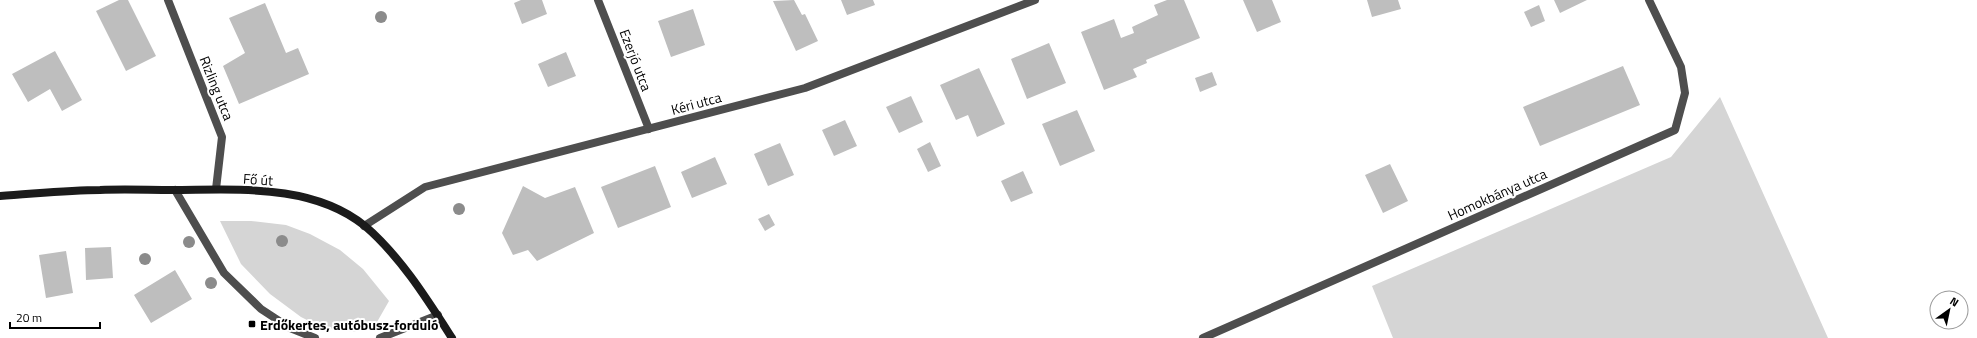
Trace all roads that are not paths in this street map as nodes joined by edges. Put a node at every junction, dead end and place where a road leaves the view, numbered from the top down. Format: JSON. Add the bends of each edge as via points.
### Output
{"nodes":[{"id":1,"x":168,"y":0,"type":"edge"},
{"id":2,"x":598,"y":0,"type":"edge"},
{"id":3,"x":1035,"y":0,"type":"edge"},
{"id":4,"x":1649,"y":0,"type":"edge"},
{"id":5,"x":649,"y":129,"type":"junction"},
{"id":6,"x":175,"y":190,"type":"junction"},
{"id":7,"x":216,"y":190,"type":"junction"},
{"id":8,"x":0,"y":196,"type":"edge"},
{"id":9,"x":364,"y":226,"type":"junction"},
{"id":10,"x":438,"y":315,"type":"junction"},
{"id":11,"x":315,"y":338,"type":"edge"},
{"id":12,"x":380,"y":338,"type":"edge"},
{"id":13,"x":452,"y":338,"type":"edge"},
{"id":14,"x":1203,"y":338,"type":"edge"}],
"edges":[{"from":1,"to":7,"type":"street","name":"Rizling utca","via":[[222,137]]},
{"from":2,"to":5,"type":"street","name":"Ezerjó utca"},
{"from":3,"to":5,"type":"street","name":"Kéri utca","via":[[805,88]]},
{"from":4,"to":14,"type":"street","name":"Homokbánya utca","via":[[1681,67],[1685,93],[1675,130]]},
{"from":5,"to":9,"type":"street","name":"Kéri utca","via":[[425,187]]},
{"from":6,"to":7,"type":"main road","name":"Fő út"},
{"from":6,"to":8,"type":"main road","name":"Fő út","via":[[99,190]]},
{"from":6,"to":11,"type":"street","via":[[224,273],[261,309],[290,328]]},
{"from":7,"to":9,"type":"main road","name":"Fő út","via":[[270,192],[310,198],[341,211]]},
{"from":9,"to":10,"type":"main road","name":"Fő út","via":[[399,264]]},
{"from":10,"to":12,"type":"street"},
{"from":10,"to":13,"type":"main road","name":"Fő út"}]}
